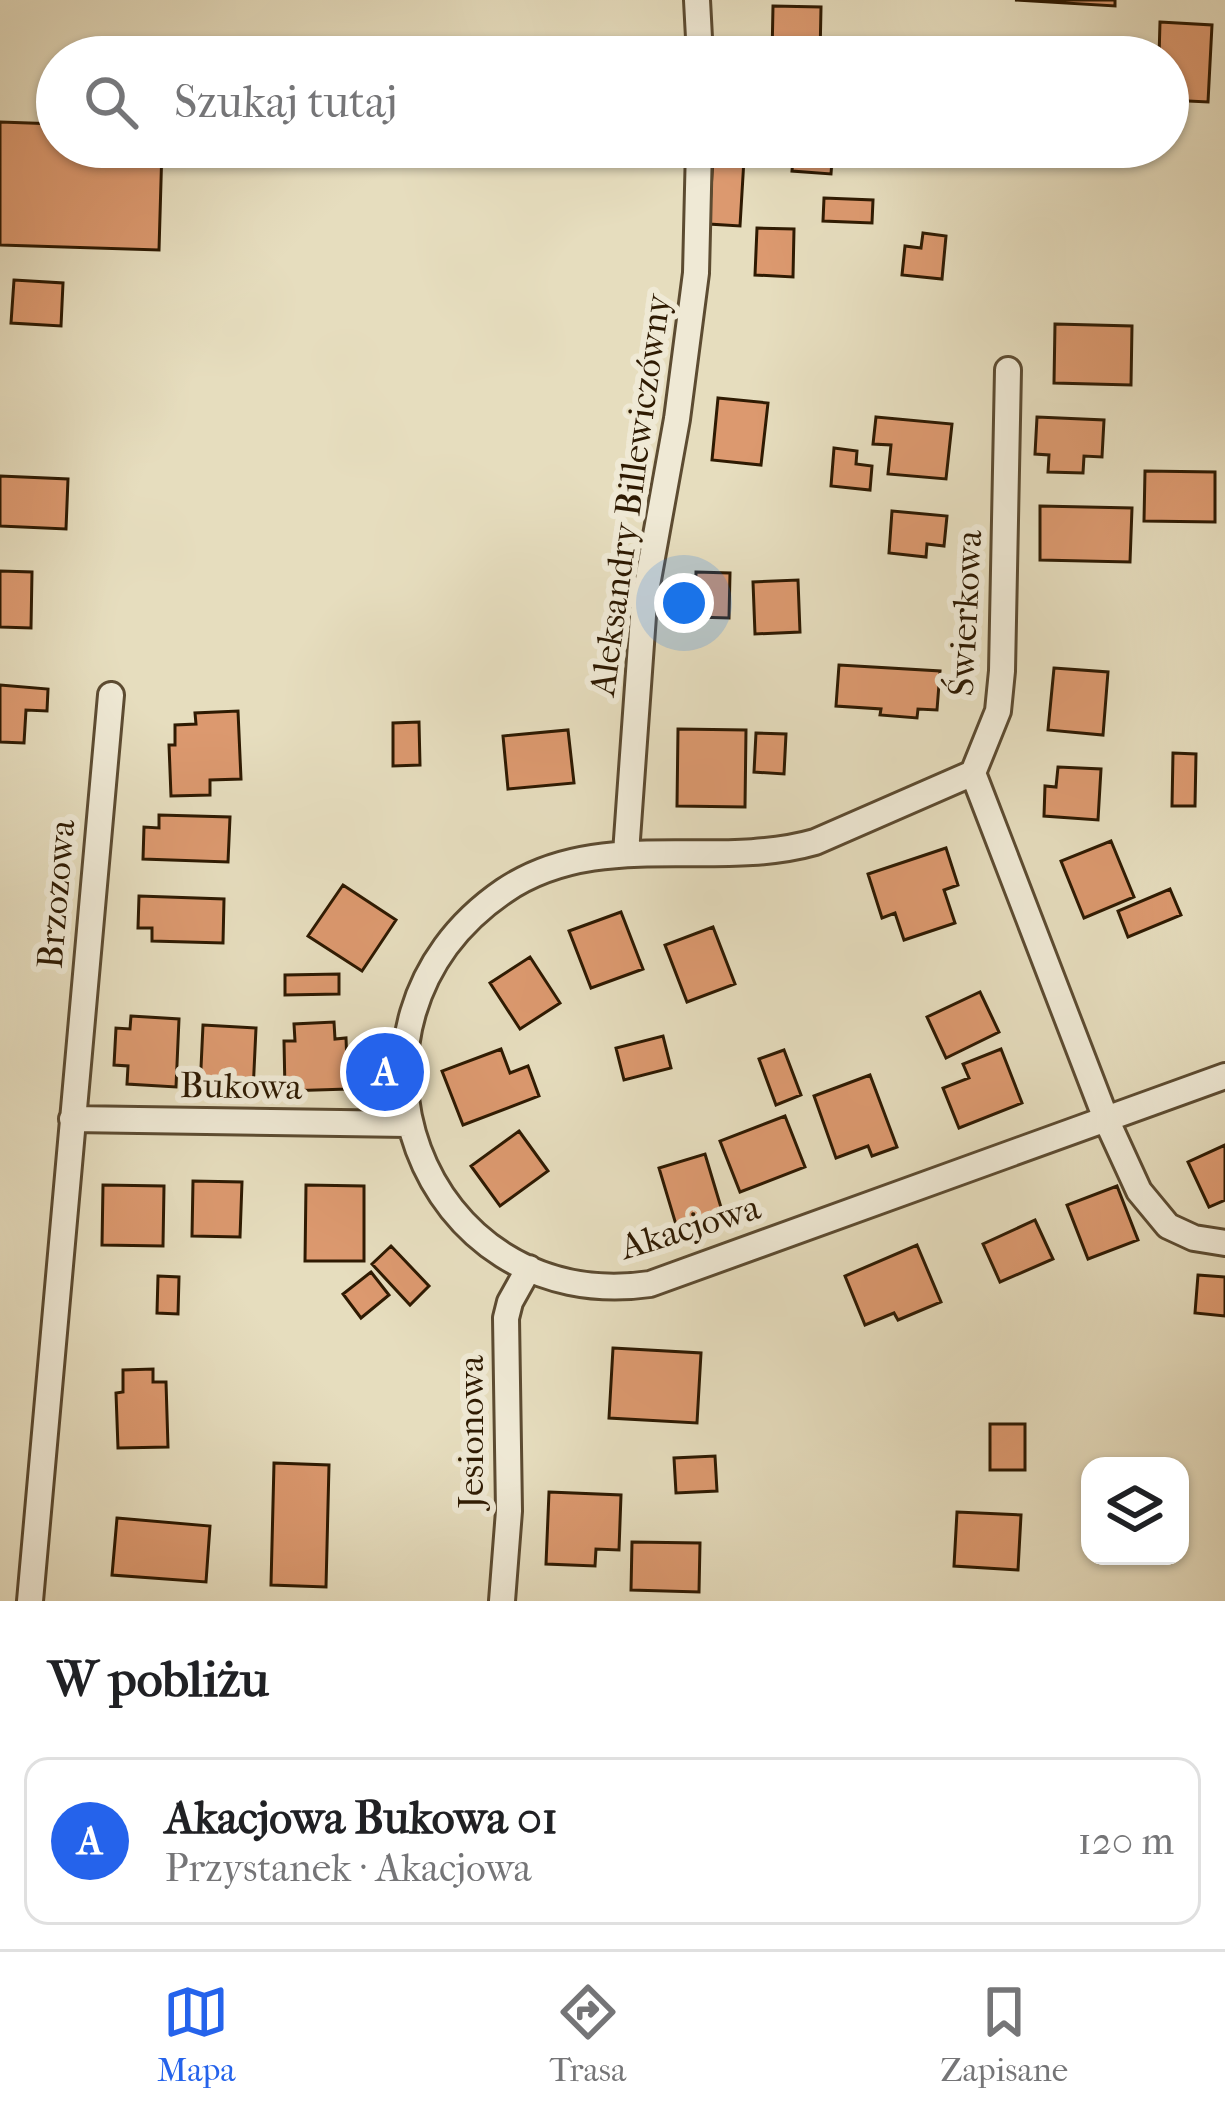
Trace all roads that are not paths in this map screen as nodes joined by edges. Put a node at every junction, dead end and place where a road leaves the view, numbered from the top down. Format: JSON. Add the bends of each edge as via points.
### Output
{"nodes":[{"id":1,"x":697,"y":0,"type":"edge"},
{"id":2,"x":699,"y":36,"type":"edge"},
{"id":3,"x":698,"y":168,"type":"edge"},
{"id":4,"x":1008,"y":370,"type":"dead end"},
{"id":5,"x":111,"y":695,"type":"dead end"},
{"id":6,"x":973,"y":773,"type":"junction"},
{"id":7,"x":626,"y":853,"type":"junction"},
{"id":8,"x":1225,"y":1076,"type":"edge"},
{"id":9,"x":72,"y":1119,"type":"junction"},
{"id":10,"x":1106,"y":1119,"type":"junction"},
{"id":11,"x":408,"y":1124,"type":"junction"},
{"id":12,"x":1225,"y":1243,"type":"edge"},
{"id":13,"x":529,"y":1268,"type":"junction"},
{"id":14,"x":30,"y":1601,"type":"edge"},
{"id":15,"x":502,"y":1601,"type":"edge"}],
"edges":[{"from":1,"to":2,"type":"street"},
{"from":3,"to":7,"type":"street","name":"Aleksandry Billewiczówny","via":[[696,273],[644,602]]},
{"from":4,"to":6,"type":"street","name":"Świerkowa","via":[[1002,671],[998,711]]},
{"from":5,"to":9,"type":"street","name":"Brzozowa"},
{"from":6,"to":7,"type":"street","name":"Akacjowa","via":[[788,850]]},
{"from":6,"to":10,"type":"street"},
{"from":7,"to":11,"type":"street","name":"Akacjowa","via":[[526,877],[448,942],[407,1030]]},
{"from":8,"to":10,"type":"street","name":"Akacjowa"},
{"from":9,"to":11,"type":"street","name":"Bukowa"},
{"from":9,"to":14,"type":"street","name":"Brzozowa"},
{"from":10,"to":12,"type":"street","via":[[1156,1216],[1194,1238]]},
{"from":10,"to":13,"type":"street","name":"Akacjowa","via":[[650,1284],[603,1288]]},
{"from":11,"to":13,"type":"street","name":"Akacjowa","via":[[454,1210]]},
{"from":13,"to":15,"type":"street","name":"Jesionowa","via":[[506,1318]]}]}
